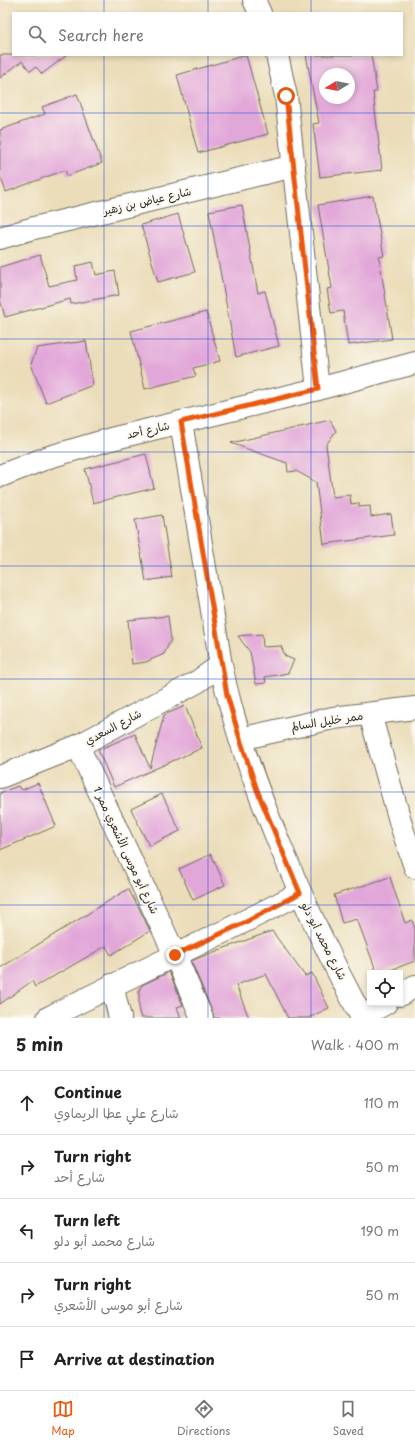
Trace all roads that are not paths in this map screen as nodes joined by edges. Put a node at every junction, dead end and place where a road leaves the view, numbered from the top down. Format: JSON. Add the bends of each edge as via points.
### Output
{"nodes":[{"id":1,"x":254,"y":0,"type":"edge"},
{"id":2,"x":260,"y":12,"type":"edge"},
{"id":3,"x":277,"y":56,"type":"edge"},
{"id":4,"x":294,"y":166,"type":"junction"},
{"id":5,"x":0,"y":238,"type":"edge"},
{"id":6,"x":415,"y":363,"type":"edge"},
{"id":7,"x":318,"y":389,"type":"junction"},
{"id":8,"x":181,"y":422,"type":"junction"},
{"id":9,"x":0,"y":476,"type":"edge"},
{"id":10,"x":221,"y":665,"type":"junction"},
{"id":11,"x":415,"y":708,"type":"edge"},
{"id":12,"x":370,"y":714,"type":"junction"},
{"id":13,"x":240,"y":739,"type":"junction"},
{"id":14,"x":78,"y":746,"type":"junction"},
{"id":15,"x":0,"y":777,"type":"edge"},
{"id":16,"x":415,"y":867,"type":"edge"},
{"id":17,"x":300,"y":893,"type":"junction"},
{"id":18,"x":175,"y":955,"type":"junction"},
{"id":19,"x":112,"y":985,"type":"junction"},
{"id":20,"x":415,"y":986,"type":"edge"},
{"id":21,"x":403,"y":993,"type":"edge"},
{"id":22,"x":381,"y":1006,"type":"edge"},
{"id":23,"x":48,"y":1018,"type":"edge"},
{"id":24,"x":120,"y":1018,"type":"edge"},
{"id":25,"x":202,"y":1018,"type":"edge"},
{"id":26,"x":362,"y":1018,"type":"edge"}],
"edges":[{"from":1,"to":2,"type":"street"},
{"from":3,"to":4,"type":"street","via":[[286,96]]},
{"from":4,"to":5,"type":"street","name":"شارع عياض بن زهير"},
{"from":4,"to":7,"type":"street"},
{"from":6,"to":7,"type":"street","name":"شارع أحد"},
{"from":7,"to":8,"type":"street","name":"شارع أحد"},
{"from":8,"to":9,"type":"street","name":"شارع أحد","via":[[50,456]]},
{"from":8,"to":10,"type":"street","name":"شارع محمد أبو دلو"},
{"from":10,"to":13,"type":"street","name":"شارع محمد أبو دلو"},
{"from":10,"to":14,"type":"street","name":"شارع السعدي","via":[[197,682]]},
{"from":11,"to":12,"type":"street","name":"ممر خليل السالم"},
{"from":12,"to":13,"type":"street","name":"ممر خليل السالم","via":[[310,722]]},
{"from":12,"to":16,"type":"street"},
{"from":13,"to":17,"type":"street","name":"شارع محمد أبو دلو","via":[[257,790]]},
{"from":14,"to":15,"type":"street","name":"شارع السعدي"},
{"from":14,"to":18,"type":"street","name":"شارع أبو موسى الأشعري ممر 1"},
{"from":17,"to":18,"type":"street"},
{"from":17,"to":26,"type":"street","name":"شارع محمد أبو دلو"},
{"from":18,"to":19,"type":"street"},
{"from":18,"to":25,"type":"street","name":"شارع أبو موسى الأشعري ممر 1"},
{"from":19,"to":23,"type":"street"},
{"from":19,"to":24,"type":"street"},
{"from":20,"to":21,"type":"street"},
{"from":22,"to":26,"type":"street"}]}
